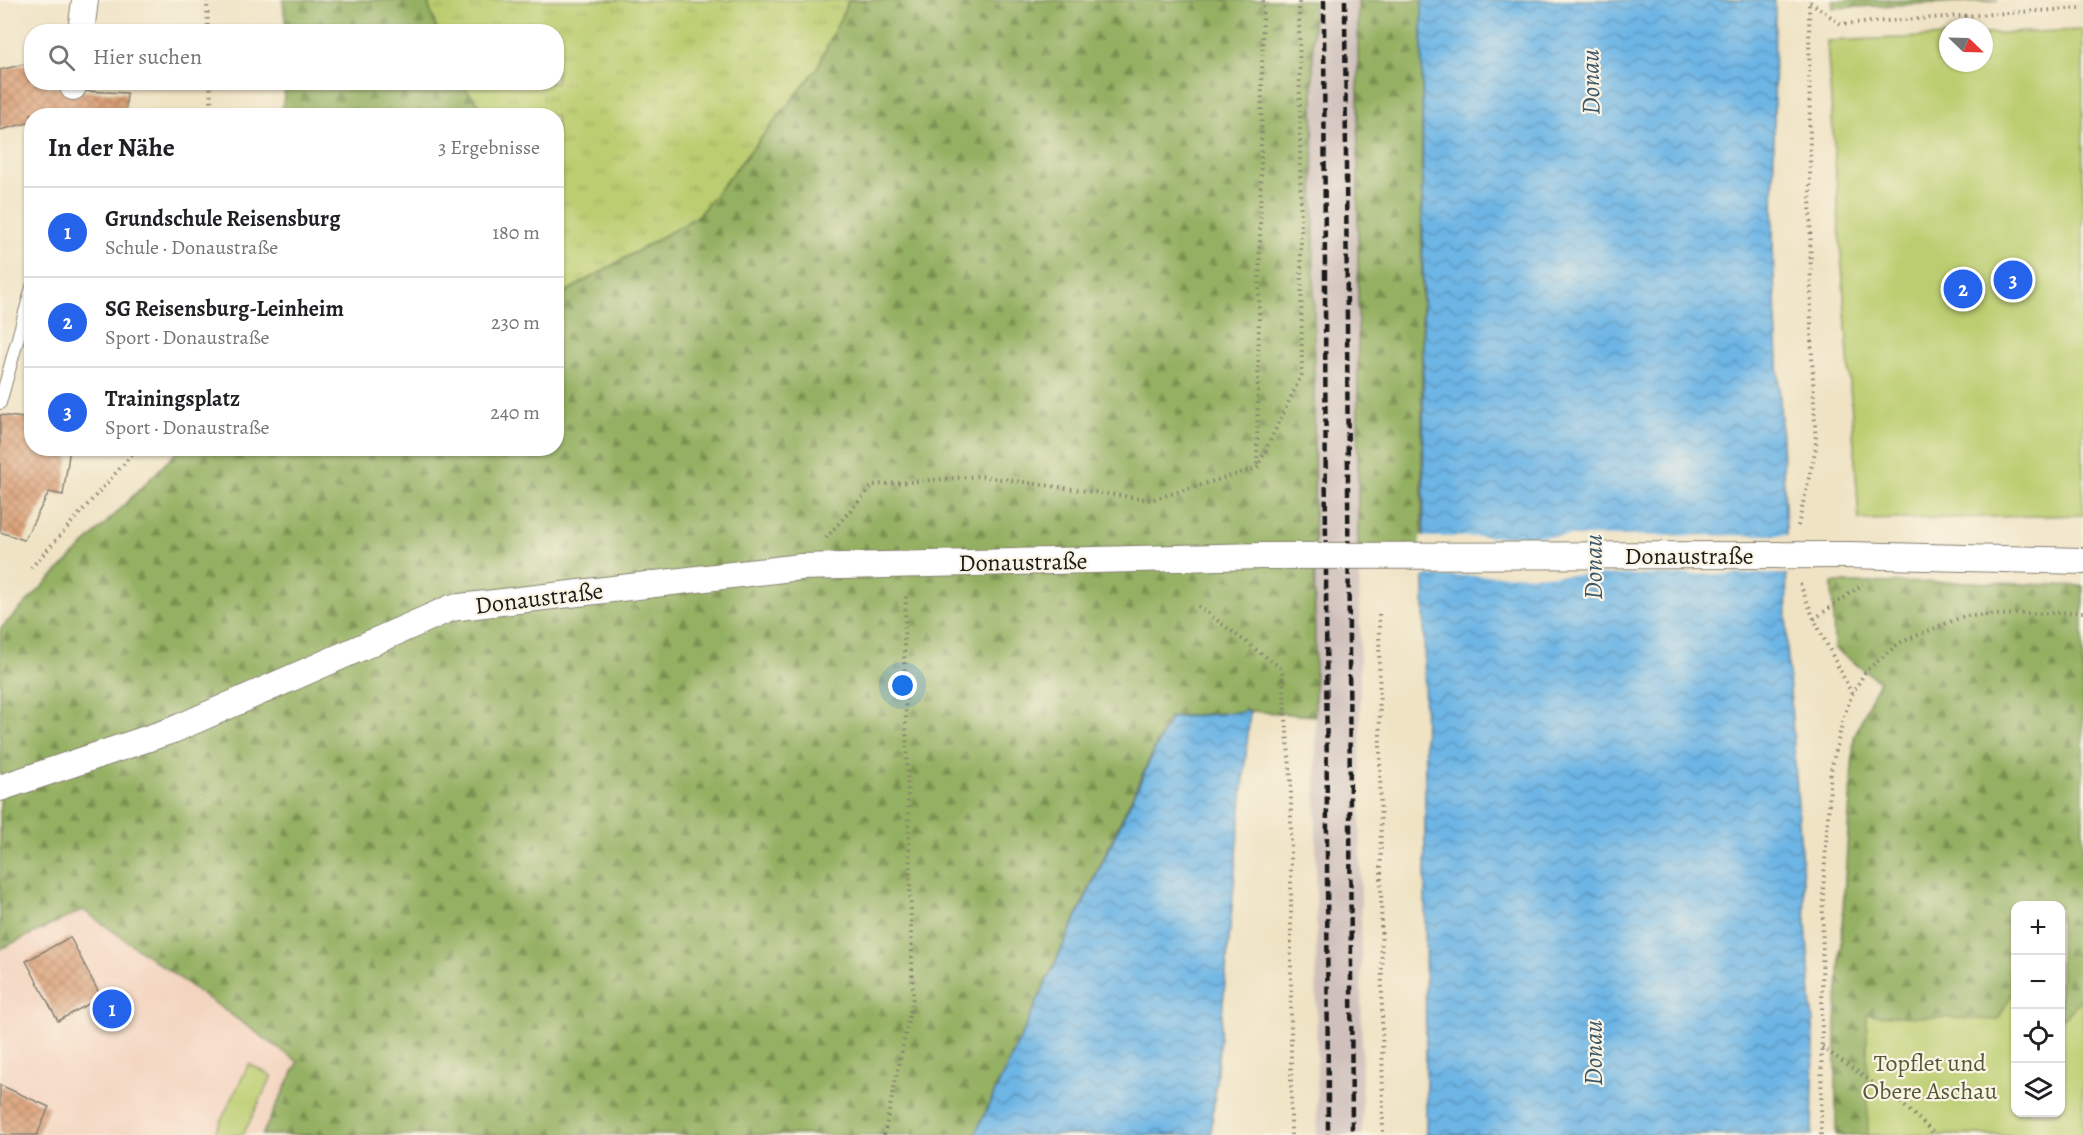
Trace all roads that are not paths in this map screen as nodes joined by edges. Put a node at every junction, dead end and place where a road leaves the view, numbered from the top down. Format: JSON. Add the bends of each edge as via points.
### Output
{"nodes":[{"id":1,"x":85,"y":0,"type":"edge"},
{"id":2,"x":82,"y":24,"type":"edge"},
{"id":3,"x":24,"y":316,"type":"edge"},
{"id":4,"x":0,"y":403,"type":"edge"},
{"id":5,"x":2083,"y":561,"type":"edge"},
{"id":6,"x":0,"y":788,"type":"edge"}],
"edges":[{"from":1,"to":2,"type":"street"},
{"from":3,"to":4,"type":"lane"},
{"from":5,"to":6,"type":"street","name":"Donaustraße","bridge":true,"via":[[1849,555],[1262,556],[800,567],[451,608],[173,730]]}]}
